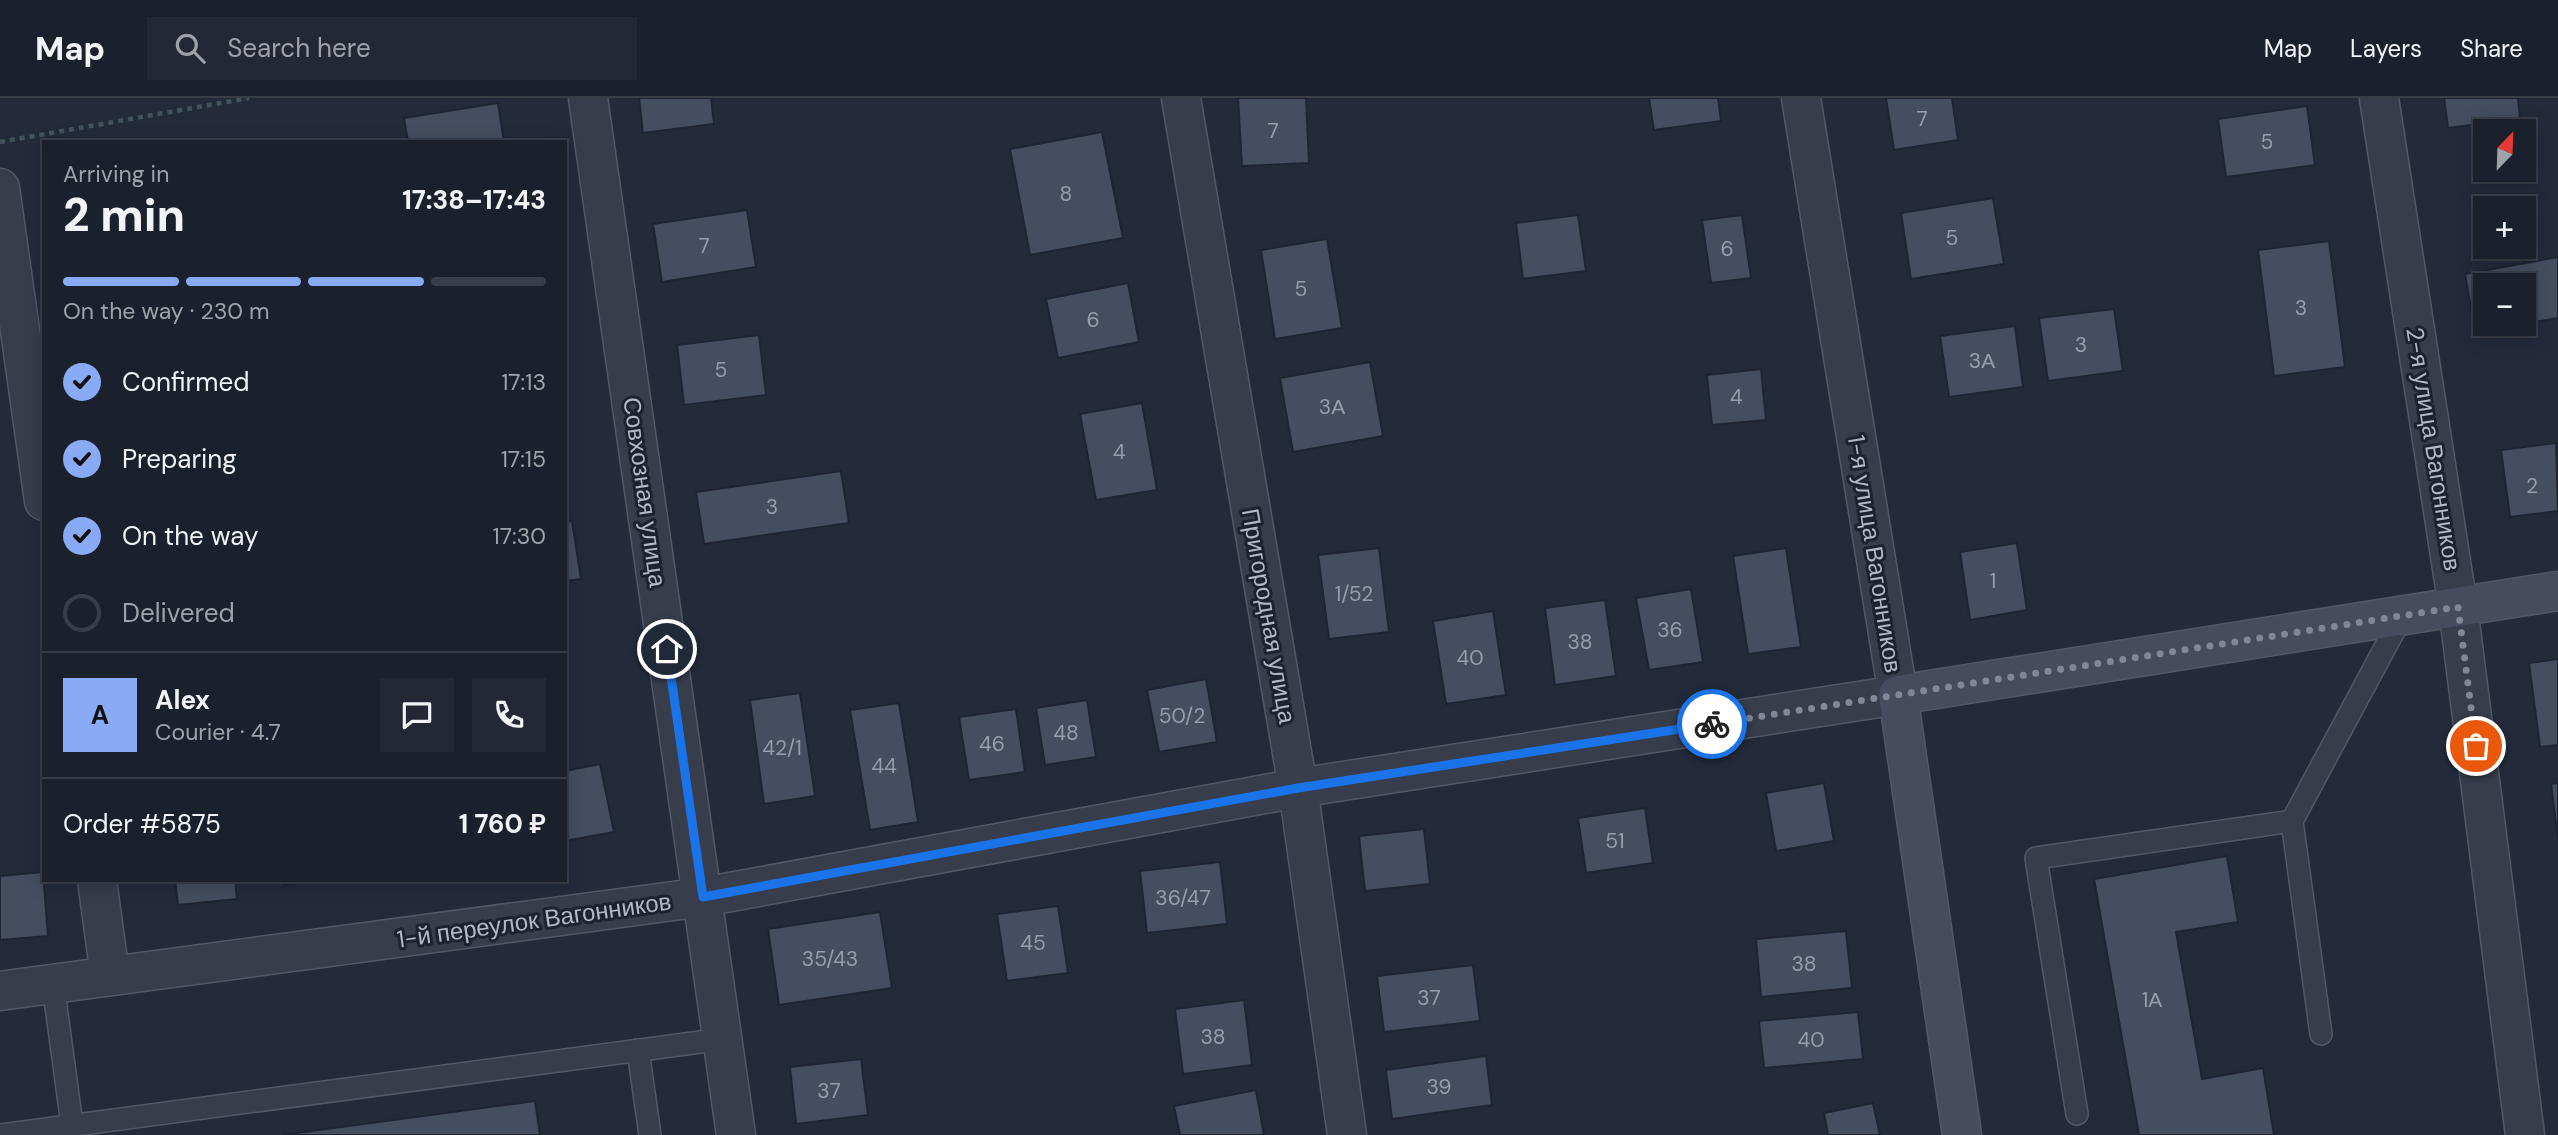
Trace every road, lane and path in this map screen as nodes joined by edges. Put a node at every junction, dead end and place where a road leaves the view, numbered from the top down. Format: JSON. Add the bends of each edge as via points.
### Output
{"nodes":[{"id":1,"x":249,"y":98,"type":"edge"},
{"id":2,"x":588,"y":98,"type":"edge"},
{"id":3,"x":1181,"y":98,"type":"edge"},
{"id":4,"x":1801,"y":98,"type":"edge"},
{"id":5,"x":2379,"y":98,"type":"edge"},
{"id":6,"x":0,"y":142,"type":"edge"},
{"id":7,"x":0,"y":188,"type":"edge"},
{"id":8,"x":42,"y":487,"type":"edge"},
{"id":9,"x":2558,"y":591,"type":"edge"},
{"id":10,"x":2458,"y":607,"type":"junction"},
{"id":11,"x":2402,"y":616,"type":"junction"},
{"id":12,"x":1898,"y":695,"type":"junction"},
{"id":13,"x":1298,"y":788,"type":"junction"},
{"id":14,"x":2292,"y":821,"type":"junction"},
{"id":15,"x":97,"y":882,"type":"edge"},
{"id":16,"x":703,"y":897,"type":"junction"},
{"id":17,"x":110,"y":976,"type":"junction"},
{"id":18,"x":53,"y":984,"type":"junction"},
{"id":19,"x":0,"y":991,"type":"edge"},
{"id":20,"x":2321,"y":1034,"type":"dead end"},
{"id":21,"x":723,"y":1039,"type":"junction"},
{"id":22,"x":638,"y":1050,"type":"junction"},
{"id":23,"x":2077,"y":1114,"type":"dead end"},
{"id":24,"x":72,"y":1125,"type":"junction"},
{"id":25,"x":0,"y":1135,"type":"edge"},
{"id":26,"x":650,"y":1135,"type":"edge"},
{"id":27,"x":736,"y":1135,"type":"edge"},
{"id":28,"x":1347,"y":1135,"type":"edge"},
{"id":29,"x":1962,"y":1135,"type":"edge"},
{"id":30,"x":2525,"y":1135,"type":"edge"}],
"edges":[{"from":1,"to":6,"type":"path"},
{"from":2,"to":16,"type":"street","name":"Совхозная улица"},
{"from":3,"to":13,"type":"street","name":"Пригородная улица"},
{"from":4,"to":12,"type":"street","name":"1-я улица Вагонников"},
{"from":5,"to":10,"type":"street","name":"2-я улица Вагонников"},
{"from":7,"to":8,"type":"street"},
{"from":9,"to":10,"type":"main road","name":"1-й переулок Вагонников"},
{"from":10,"to":11,"type":"main road","name":"1-й переулок Вагонников"},
{"from":10,"to":30,"type":"street","name":"2-я улица Вагонников"},
{"from":11,"to":12,"type":"main road","name":"1-й переулок Вагонников"},
{"from":11,"to":14,"type":"lane"},
{"from":12,"to":13,"type":"street","name":"1-й переулок Вагонников"},
{"from":12,"to":29,"type":"main road","name":"1-я улица Вагонников"},
{"from":13,"to":16,"type":"street","name":"1-й переулок Вагонников"},
{"from":13,"to":28,"type":"street","name":"Пригородная улица"},
{"from":14,"to":20,"type":"lane"},
{"from":14,"to":23,"type":"lane","via":[[2036,858]]},
{"from":15,"to":17,"type":"street"},
{"from":16,"to":17,"type":"street","name":"1-й переулок Вагонников"},
{"from":16,"to":21,"type":"street","name":"Совхозная улица"},
{"from":17,"to":18,"type":"street","name":"1-й переулок Вагонников"},
{"from":18,"to":19,"type":"street","name":"1-й переулок Вагонников"},
{"from":18,"to":24,"type":"lane"},
{"from":21,"to":22,"type":"lane"},
{"from":21,"to":27,"type":"street","name":"Совхозная улица"},
{"from":22,"to":24,"type":"lane"},
{"from":22,"to":26,"type":"lane"},
{"from":24,"to":25,"type":"lane"}]}
